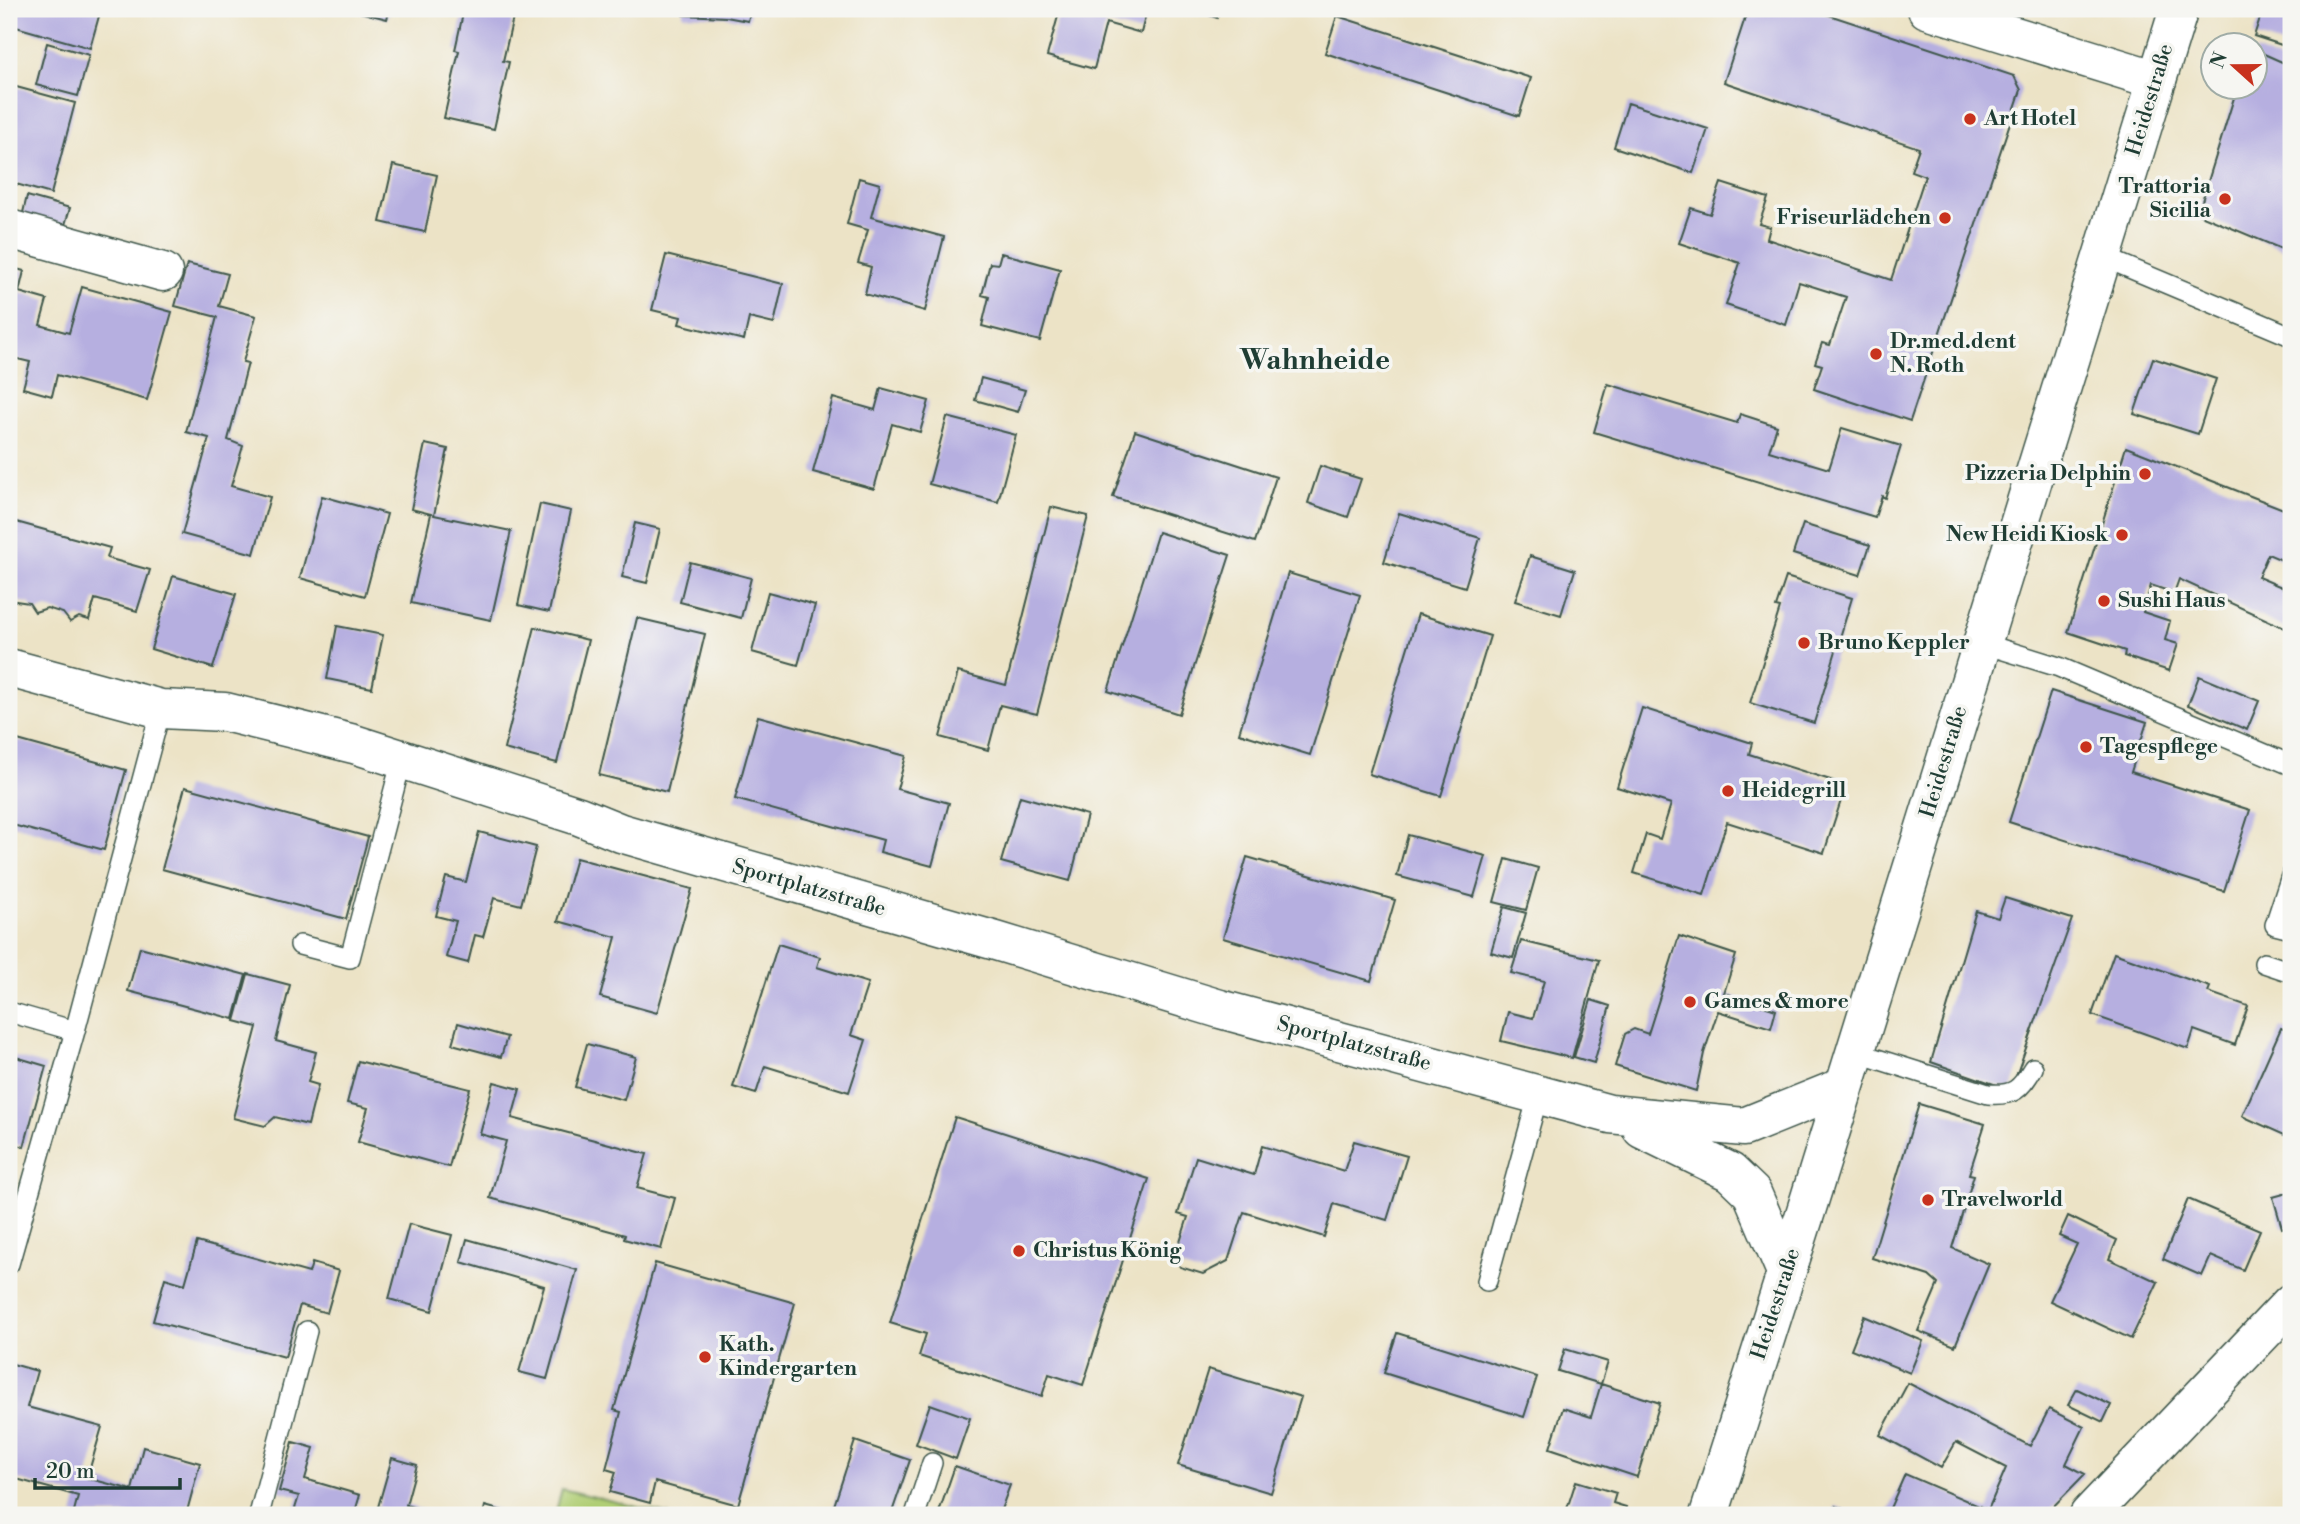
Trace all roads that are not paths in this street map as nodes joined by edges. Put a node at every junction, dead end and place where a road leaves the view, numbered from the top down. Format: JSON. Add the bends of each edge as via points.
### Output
{"nodes":[{"id":1,"x":1927,"y":9,"type":"edge"},
{"id":2,"x":2179,"y":9,"type":"edge"},
{"id":3,"x":2157,"y":80,"type":"junction"},
{"id":4,"x":9,"y":229,"type":"edge"},
{"id":5,"x":2101,"y":256,"type":"junction"},
{"id":6,"x":163,"y":272,"type":"dead end"},
{"id":7,"x":2291,"y":336,"type":"edge"},
{"id":8,"x":1981,"y":643,"type":"junction"},
{"id":9,"x":9,"y":668,"type":"edge"},
{"id":10,"x":161,"y":709,"type":"junction"},
{"id":11,"x":402,"y":759,"type":"junction"},
{"id":12,"x":2291,"y":765,"type":"edge"},
{"id":13,"x":2291,"y":876,"type":"edge"},
{"id":14,"x":2291,"y":929,"type":"edge"},
{"id":15,"x":300,"y":945,"type":"dead end"},
{"id":16,"x":2264,"y":963,"type":"dead end"},
{"id":17,"x":2291,"y":972,"type":"edge"},
{"id":18,"x":9,"y":1012,"type":"edge"},
{"id":19,"x":75,"y":1031,"type":"junction"},
{"id":20,"x":1855,"y":1052,"type":"junction"},
{"id":21,"x":2033,"y":1068,"type":"dead end"},
{"id":22,"x":1843,"y":1087,"type":"junction"},
{"id":23,"x":1538,"y":1096,"type":"junction"},
{"id":24,"x":1610,"y":1114,"type":"junction"},
{"id":25,"x":9,"y":1265,"type":"edge"},
{"id":26,"x":1786,"y":1272,"type":"junction"},
{"id":27,"x":1487,"y":1281,"type":"dead end"},
{"id":28,"x":2291,"y":1303,"type":"edge"},
{"id":29,"x":307,"y":1331,"type":"dead end"},
{"id":30,"x":932,"y":1463,"type":"dead end"},
{"id":31,"x":259,"y":1515,"type":"edge"},
{"id":32,"x":915,"y":1515,"type":"edge"},
{"id":33,"x":1709,"y":1515,"type":"edge"},
{"id":34,"x":2089,"y":1515,"type":"edge"}],
"edges":[{"from":1,"to":3,"type":"main road"},
{"from":2,"to":3,"type":"main road","name":"Heidestraße"},
{"from":3,"to":5,"type":"main road","name":"Heidestraße"},
{"from":4,"to":6,"type":"main road"},
{"from":5,"to":7,"type":"lane"},
{"from":5,"to":8,"type":"main road","name":"Heidestraße"},
{"from":8,"to":12,"type":"lane","via":[[2059,667]]},
{"from":8,"to":20,"type":"main road","name":"Heidestraße"},
{"from":9,"to":10,"type":"main road","name":"Sportplatzstraße"},
{"from":10,"to":11,"type":"main road","name":"Sportplatzstraße","via":[[225,712]]},
{"from":10,"to":19,"type":"lane"},
{"from":11,"to":15,"type":"lane","via":[[349,958]]},
{"from":11,"to":23,"type":"main road","name":"Sportplatzstraße","via":[[621,834],[1220,1009]]},
{"from":13,"to":14,"type":"lane","via":[[2276,925]]},
{"from":16,"to":17,"type":"lane"},
{"from":18,"to":19,"type":"lane"},
{"from":19,"to":25,"type":"lane"},
{"from":20,"to":21,"type":"lane","via":[[2005,1096],[2025,1082]]},
{"from":20,"to":22,"type":"main road","name":"Heidestraße"},
{"from":22,"to":24,"type":"main road","via":[[1744,1127]]},
{"from":22,"to":26,"type":"main road","name":"Heidestraße"},
{"from":23,"to":24,"type":"main road","name":"Sportplatzstraße"},
{"from":23,"to":27,"type":"lane"},
{"from":24,"to":26,"type":"main road","via":[[1730,1172],[1752,1192]]},
{"from":26,"to":33,"type":"main road","name":"Heidestraße"},
{"from":28,"to":34,"type":"main road"},
{"from":29,"to":31,"type":"lane"},
{"from":30,"to":32,"type":"lane"}]}
